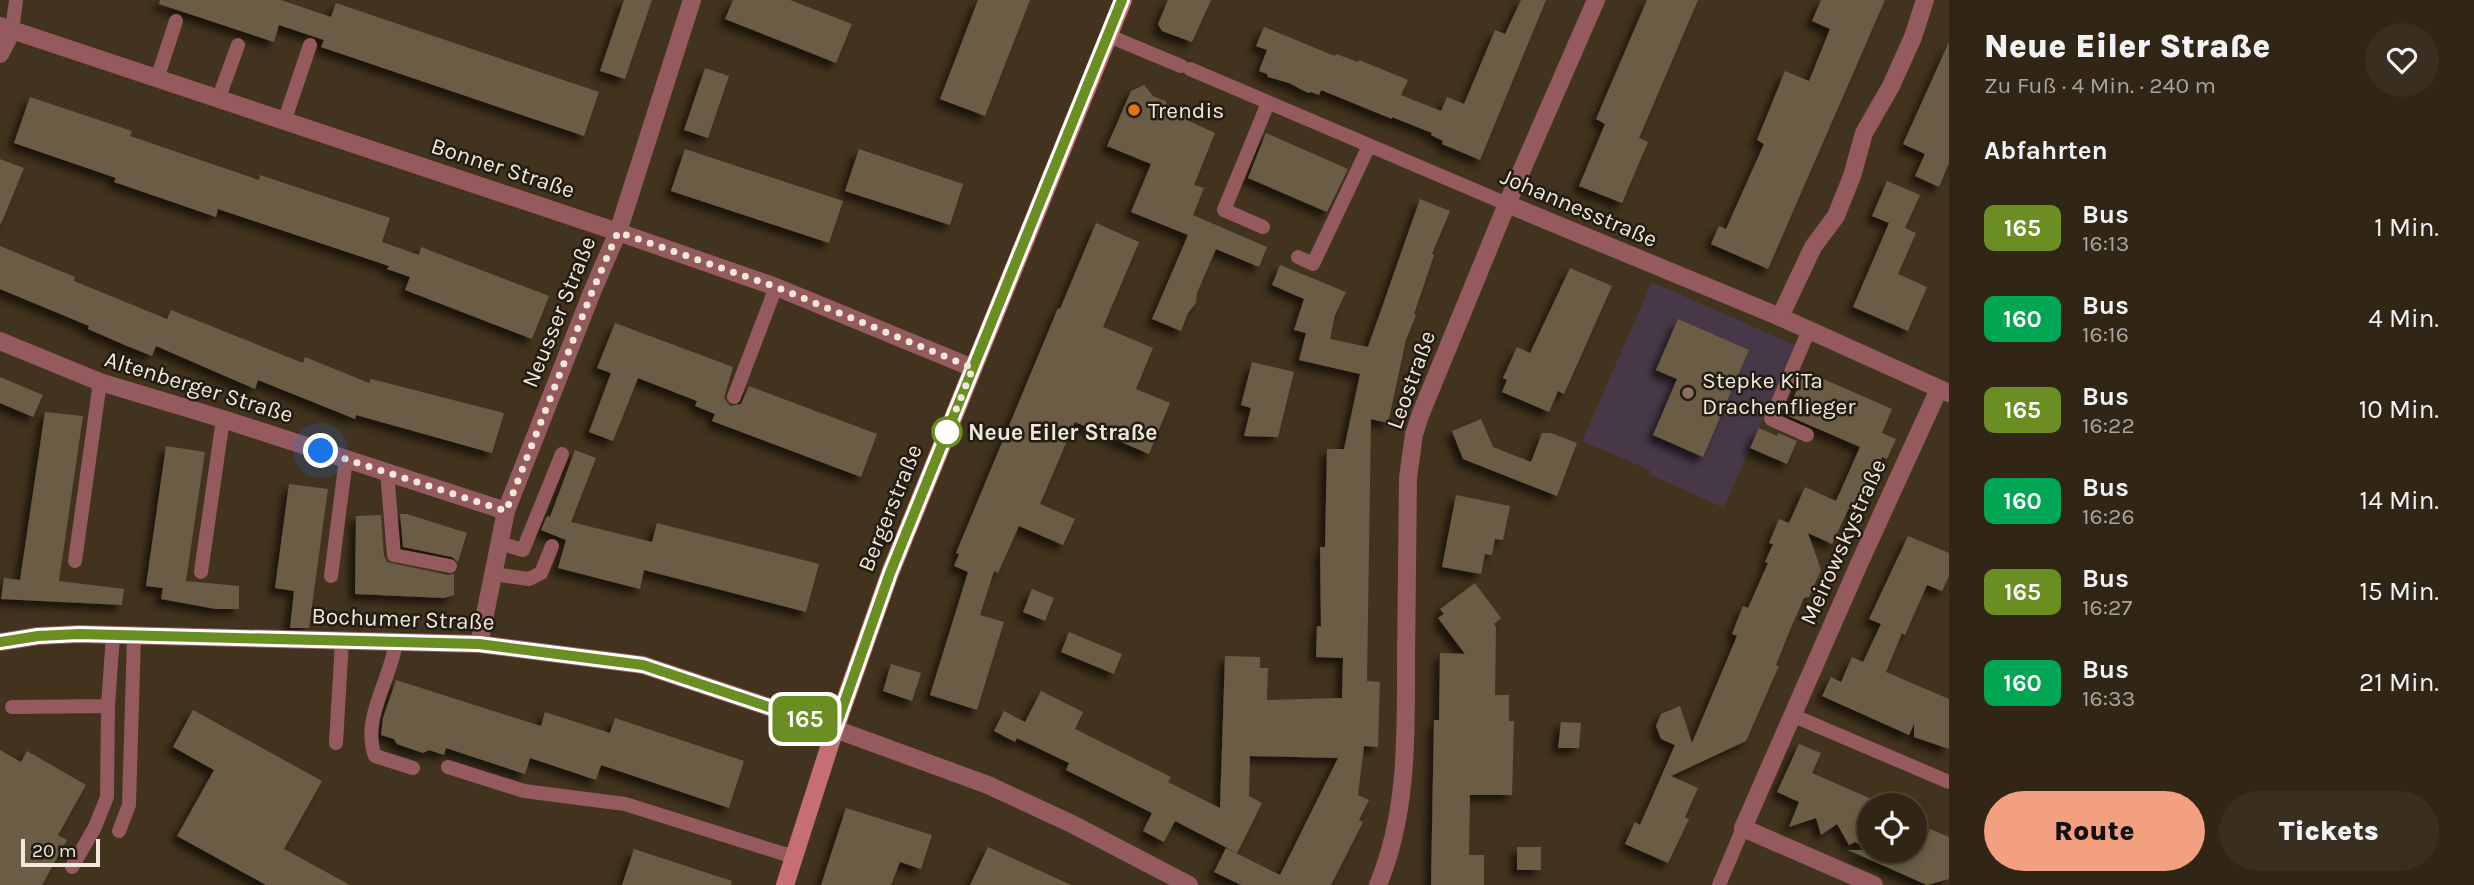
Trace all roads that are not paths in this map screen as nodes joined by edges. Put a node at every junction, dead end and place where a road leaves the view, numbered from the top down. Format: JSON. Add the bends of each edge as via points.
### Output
{"nodes":[{"id":1,"x":16,"y":0,"type":"edge"},
{"id":2,"x":692,"y":0,"type":"edge"},
{"id":3,"x":1122,"y":0,"type":"edge"},
{"id":4,"x":1596,"y":0,"type":"edge"},
{"id":5,"x":1925,"y":0,"type":"edge"},
{"id":6,"x":176,"y":21,"type":"dead end"},
{"id":7,"x":6,"y":29,"type":"edge"},
{"id":8,"x":1109,"y":36,"type":"junction"},
{"id":9,"x":238,"y":45,"type":"dead end"},
{"id":10,"x":310,"y":45,"type":"dead end"},
{"id":11,"x":0,"y":54,"type":"edge"},
{"id":12,"x":157,"y":79,"type":"junction"},
{"id":13,"x":218,"y":100,"type":"junction"},
{"id":14,"x":1268,"y":103,"type":"junction"},
{"id":15,"x":284,"y":122,"type":"junction"},
{"id":16,"x":1369,"y":146,"type":"junction"},
{"id":17,"x":1507,"y":204,"type":"junction"},
{"id":18,"x":1263,"y":227,"type":"dead end"},
{"id":19,"x":618,"y":232,"type":"junction"},
{"id":20,"x":1298,"y":257,"type":"dead end"},
{"id":21,"x":776,"y":287,"type":"junction"},
{"id":22,"x":1780,"y":317,"type":"junction"},
{"id":23,"x":1809,"y":330,"type":"junction"},
{"id":24,"x":0,"y":341,"type":"edge"},
{"id":25,"x":973,"y":368,"type":"junction"},
{"id":26,"x":100,"y":382,"type":"junction"},
{"id":27,"x":1944,"y":391,"type":"edge"},
{"id":28,"x":734,"y":397,"type":"dead end"},
{"id":29,"x":223,"y":419,"type":"junction"},
{"id":30,"x":1807,"y":435,"type":"dead end"},
{"id":31,"x":562,"y":454,"type":"dead end"},
{"id":32,"x":346,"y":459,"type":"junction"},
{"id":33,"x":387,"y":472,"type":"junction"},
{"id":34,"x":506,"y":511,"type":"junction"},
{"id":35,"x":499,"y":543,"type":"junction"},
{"id":36,"x":552,"y":546,"type":"dead end"},
{"id":37,"x":75,"y":561,"type":"dead end"},
{"id":38,"x":450,"y":566,"type":"dead end"},
{"id":39,"x":201,"y":572,"type":"dead end"},
{"id":40,"x":493,"y":574,"type":"junction"},
{"id":41,"x":331,"y":576,"type":"dead end"},
{"id":42,"x":113,"y":635,"type":"junction"},
{"id":43,"x":134,"y":636,"type":"junction"},
{"id":44,"x":342,"y":641,"type":"junction"},
{"id":45,"x":0,"y":642,"type":"edge"},
{"id":46,"x":396,"y":642,"type":"junction"},
{"id":47,"x":479,"y":644,"type":"junction"},
{"id":48,"x":108,"y":706,"type":"junction"},
{"id":49,"x":12,"y":707,"type":"dead end"},
{"id":50,"x":1794,"y":716,"type":"junction"},
{"id":51,"x":835,"y":729,"type":"junction"},
{"id":52,"x":336,"y":743,"type":"dead end"},
{"id":53,"x":448,"y":767,"type":"dead end"},
{"id":54,"x":413,"y":768,"type":"dead end"},
{"id":55,"x":1949,"y":782,"type":"edge"},
{"id":56,"x":1744,"y":828,"type":"junction"},
{"id":57,"x":119,"y":831,"type":"dead end"},
{"id":58,"x":794,"y":857,"type":"junction"},
{"id":59,"x":72,"y":867,"type":"dead end"},
{"id":60,"x":786,"y":885,"type":"edge"},
{"id":61,"x":1189,"y":885,"type":"edge"},
{"id":62,"x":1378,"y":885,"type":"edge"},
{"id":63,"x":1718,"y":885,"type":"edge"},
{"id":64,"x":1874,"y":885,"type":"edge"}],
"edges":[{"from":1,"to":7,"type":"lane"},
{"from":2,"to":19,"type":"street","name":"Neusser Straße"},
{"from":3,"to":8,"type":"street","name":"Bergerstraße"},
{"from":4,"to":17,"type":"street","name":"Leostraße"},
{"from":5,"to":22,"type":"street","via":[[1891,86],[1864,133],[1836,216],[1813,247]]},
{"from":6,"to":12,"type":"lane"},
{"from":7,"to":11,"type":"street"},
{"from":7,"to":12,"type":"street","name":"Bonner Straße"},
{"from":8,"to":14,"type":"lane","name":"Johannesstraße"},
{"from":8,"to":25,"type":"street","name":"Bergerstraße"},
{"from":9,"to":13,"type":"lane"},
{"from":10,"to":15,"type":"lane"},
{"from":12,"to":13,"type":"street","name":"Bonner Straße"},
{"from":13,"to":15,"type":"street","name":"Bonner Straße"},
{"from":14,"to":16,"type":"lane","name":"Johannesstraße"},
{"from":14,"to":18,"type":"lane","via":[[1224,210]]},
{"from":15,"to":19,"type":"street","name":"Bonner Straße"},
{"from":16,"to":17,"type":"lane","name":"Johannesstraße"},
{"from":16,"to":20,"type":"lane","via":[[1313,264]]},
{"from":17,"to":22,"type":"street","name":"Johannesstraße"},
{"from":17,"to":62,"type":"street","name":"Leostraße","via":[[1414,434],[1408,478],[1405,767]]},
{"from":19,"to":21,"type":"street","name":"Bonner Straße"},
{"from":19,"to":34,"type":"street","name":"Neusser Straße"},
{"from":21,"to":25,"type":"street","name":"Bonner Straße"},
{"from":21,"to":28,"type":"lane"},
{"from":22,"to":23,"type":"street","name":"Johannesstraße"},
{"from":23,"to":27,"type":"street","name":"Johannesstraße"},
{"from":23,"to":30,"type":"lane","via":[[1771,419]]},
{"from":24,"to":26,"type":"street","name":"Altenberger Straße"},
{"from":25,"to":51,"type":"street","name":"Bergerstraße","via":[[890,573]]},
{"from":26,"to":29,"type":"street","name":"Altenberger Straße"},
{"from":26,"to":37,"type":"lane"},
{"from":27,"to":50,"type":"street","name":"Meirowskystraße","via":[[1859,564]]},
{"from":29,"to":32,"type":"street","name":"Altenberger Straße"},
{"from":29,"to":39,"type":"lane"},
{"from":31,"to":35,"type":"lane","via":[[523,550]]},
{"from":32,"to":33,"type":"street","name":"Altenberger Straße"},
{"from":32,"to":41,"type":"lane"},
{"from":33,"to":34,"type":"street","name":"Altenberger Straße"},
{"from":33,"to":38,"type":"lane","via":[[394,555]]},
{"from":34,"to":35,"type":"street","name":"Neusser Straße"},
{"from":35,"to":40,"type":"street","name":"Neusser Straße"},
{"from":36,"to":40,"type":"lane","via":[[541,573],[529,579]]},
{"from":40,"to":47,"type":"street","name":"Neusser Straße"},
{"from":42,"to":43,"type":"street","name":"Bochumer Straße"},
{"from":42,"to":45,"type":"street","name":"Bochumer Straße","via":[[38,636]]},
{"from":42,"to":48,"type":"lane"},
{"from":43,"to":44,"type":"street","name":"Bochumer Straße"},
{"from":43,"to":57,"type":"lane","via":[[129,805]]},
{"from":44,"to":46,"type":"street","name":"Bochumer Straße"},
{"from":44,"to":52,"type":"lane"},
{"from":46,"to":47,"type":"street","name":"Bochumer Straße"},
{"from":46,"to":54,"type":"lane","via":[[370,744],[375,756]]},
{"from":47,"to":51,"type":"street","name":"Bochumer Straße","via":[[643,665]]},
{"from":48,"to":49,"type":"lane"},
{"from":48,"to":59,"type":"lane","via":[[107,797]]},
{"from":50,"to":55,"type":"lane"},
{"from":50,"to":56,"type":"street","name":"Meirowskystraße"},
{"from":51,"to":58,"type":"street","name":"Bergerstraße"},
{"from":51,"to":61,"type":"street","via":[[988,786]]},
{"from":53,"to":58,"type":"lane","via":[[524,791],[625,804]]},
{"from":56,"to":63,"type":"lane"},
{"from":56,"to":64,"type":"street"},
{"from":58,"to":60,"type":"street","name":"Bergerstraße"}]}
